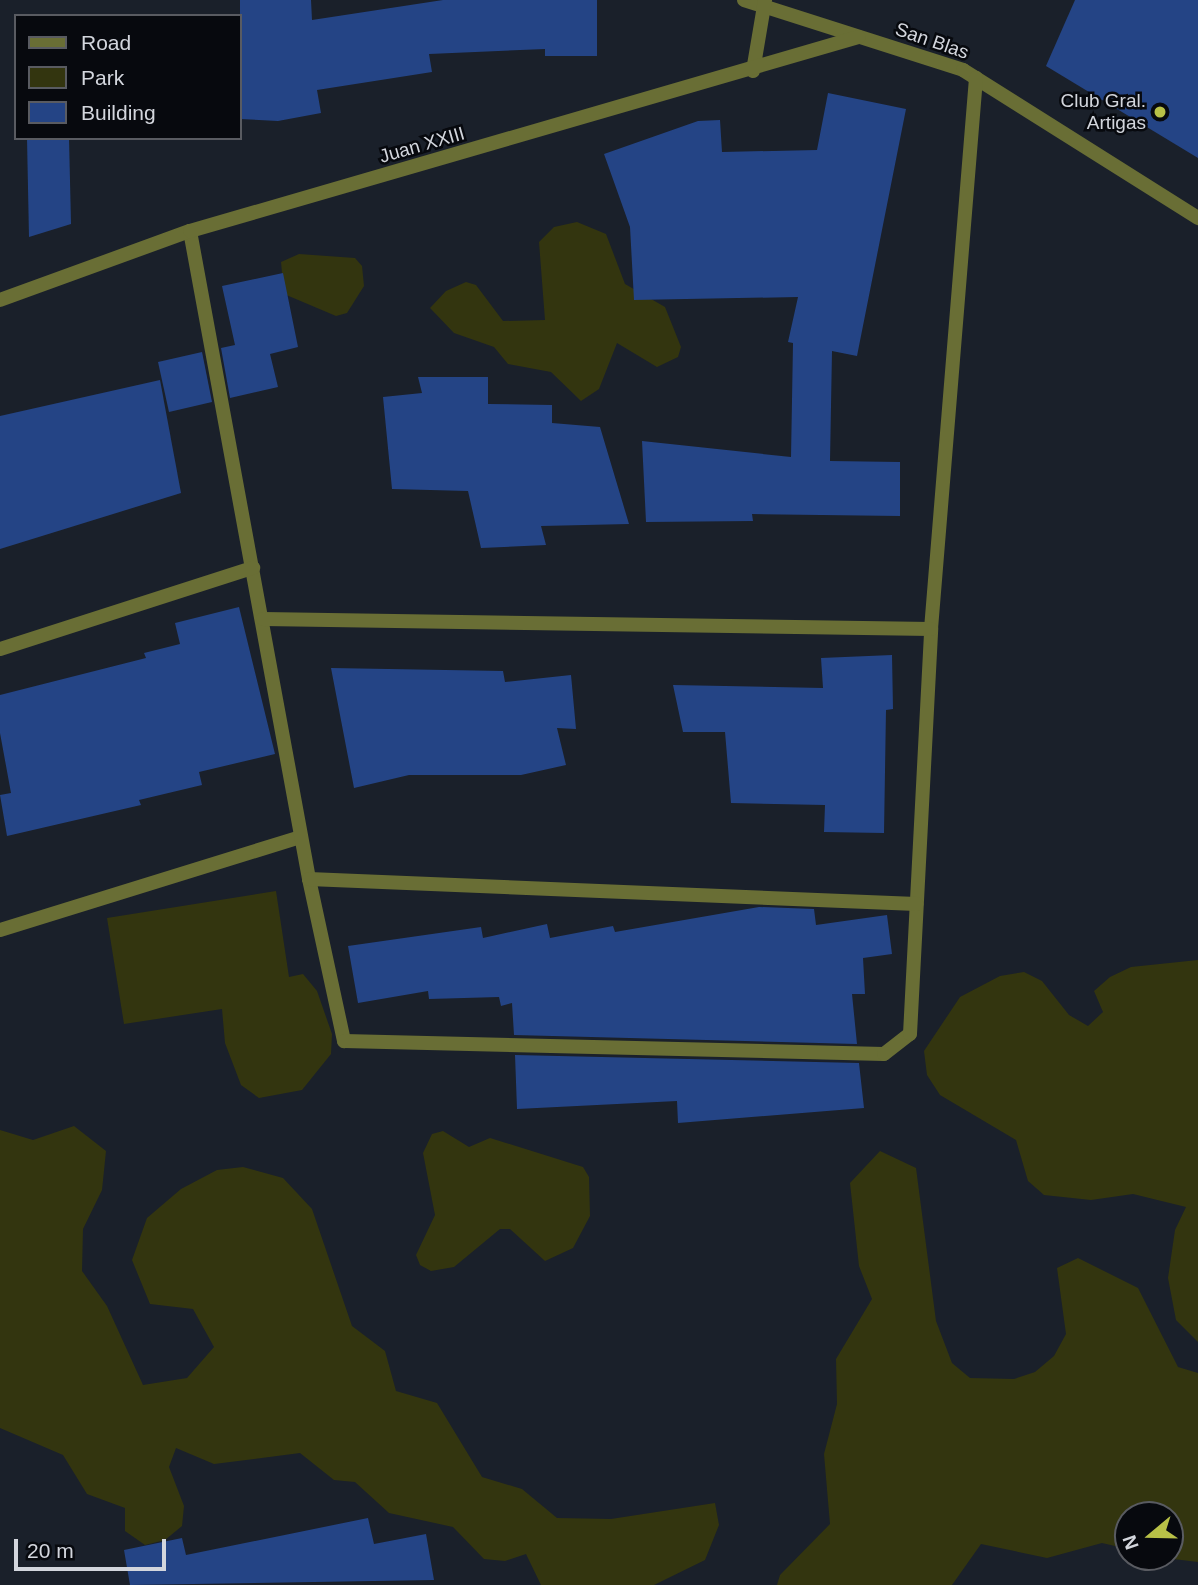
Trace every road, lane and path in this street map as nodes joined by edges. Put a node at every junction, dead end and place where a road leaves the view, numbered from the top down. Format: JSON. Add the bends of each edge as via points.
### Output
{"nodes":[{"id":1,"x":744,"y":0,"type":"edge"},
{"id":2,"x":764,"y":3,"type":"edge"},
{"id":3,"x":858,"y":37,"type":"junction"},
{"id":4,"x":753,"y":71,"type":"junction"},
{"id":5,"x":976,"y":78,"type":"junction"},
{"id":6,"x":1198,"y":218,"type":"edge"},
{"id":7,"x":190,"y":231,"type":"junction"},
{"id":8,"x":0,"y":300,"type":"edge"},
{"id":9,"x":253,"y":568,"type":"junction"},
{"id":10,"x":263,"y":619,"type":"junction"},
{"id":11,"x":931,"y":629,"type":"junction"},
{"id":12,"x":0,"y":649,"type":"edge"},
{"id":13,"x":301,"y":837,"type":"junction"},
{"id":14,"x":309,"y":879,"type":"junction"},
{"id":15,"x":916,"y":904,"type":"junction"},
{"id":16,"x":0,"y":930,"type":"edge"}],
"edges":[{"from":1,"to":2,"type":"street","name":"San Blas"},
{"from":2,"to":3,"type":"street","name":"San Blas"},
{"from":2,"to":4,"type":"street"},
{"from":3,"to":4,"type":"street","name":"Juan XXIII"},
{"from":3,"to":5,"type":"street","name":"San Blas"},
{"from":4,"to":7,"type":"street","name":"Juan XXIII"},
{"from":5,"to":6,"type":"street","name":"San Blas"},
{"from":5,"to":11,"type":"street"},
{"from":7,"to":8,"type":"street","name":"Juan XXIII"},
{"from":7,"to":9,"type":"street"},
{"from":9,"to":10,"type":"street"},
{"from":9,"to":12,"type":"street"},
{"from":10,"to":11,"type":"street"},
{"from":10,"to":13,"type":"street"},
{"from":11,"to":15,"type":"street"},
{"from":13,"to":14,"type":"street"},
{"from":13,"to":16,"type":"street"},
{"from":14,"to":15,"type":"street"},
{"from":14,"to":15,"type":"street","via":[[344,1041],[884,1055],[910,1034]]}]}
